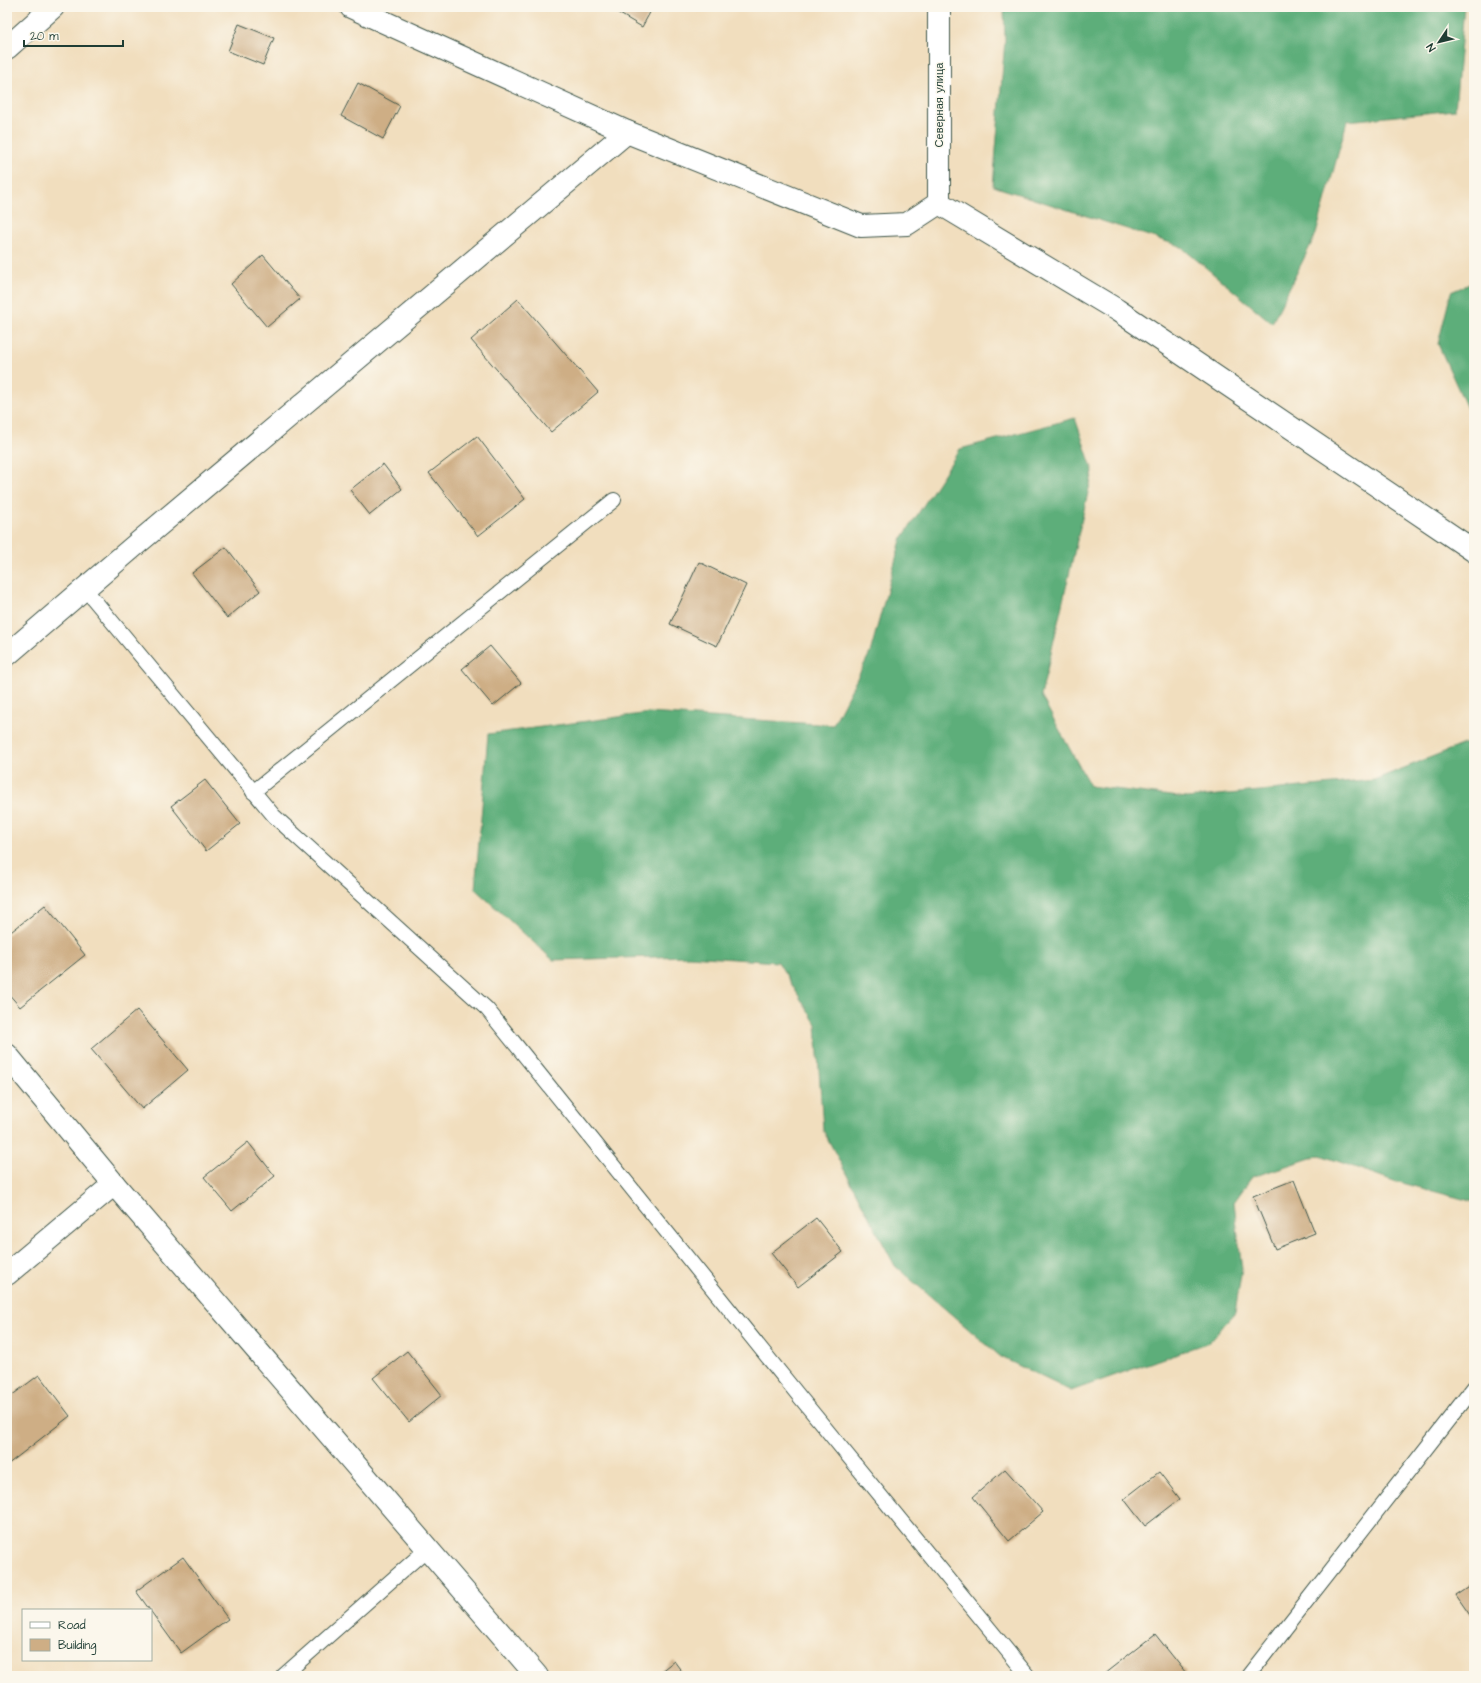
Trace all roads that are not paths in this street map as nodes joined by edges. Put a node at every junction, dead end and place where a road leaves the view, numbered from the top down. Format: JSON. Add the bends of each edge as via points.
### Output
{"nodes":[{"id":1,"x":53,"y":7,"type":"edge"},
{"id":2,"x":351,"y":7,"type":"edge"},
{"id":3,"x":940,"y":7,"type":"edge"},
{"id":4,"x":7,"y":48,"type":"edge"},
{"id":5,"x":627,"y":132,"type":"junction"},
{"id":6,"x":939,"y":203,"type":"junction"},
{"id":7,"x":614,"y":500,"type":"dead end"},
{"id":8,"x":1474,"y":551,"type":"edge"},
{"id":9,"x":85,"y":589,"type":"junction"},
{"id":10,"x":7,"y":655,"type":"edge"},
{"id":11,"x":253,"y":792,"type":"junction"},
{"id":12,"x":7,"y":1055,"type":"edge"},
{"id":13,"x":114,"y":1184,"type":"junction"},
{"id":14,"x":7,"y":1274,"type":"edge"},
{"id":15,"x":1474,"y":1387,"type":"edge"},
{"id":16,"x":428,"y":1549,"type":"junction"},
{"id":17,"x":283,"y":1676,"type":"edge"},
{"id":18,"x":536,"y":1676,"type":"edge"},
{"id":19,"x":1028,"y":1676,"type":"edge"},
{"id":20,"x":1248,"y":1676,"type":"edge"}],
"edges":[{"from":1,"to":4,"type":"street"},
{"from":2,"to":5,"type":"street"},
{"from":3,"to":6,"type":"street","name":"Северная улица"},
{"from":5,"to":6,"type":"street","via":[[861,226],[907,224]]},
{"from":5,"to":9,"type":"street"},
{"from":6,"to":8,"type":"street","via":[[1117,310]]},
{"from":7,"to":11,"type":"lane"},
{"from":9,"to":10,"type":"street"},
{"from":9,"to":11,"type":"lane"},
{"from":11,"to":19,"type":"lane","via":[[274,816],[487,1009]]},
{"from":12,"to":13,"type":"street"},
{"from":13,"to":14,"type":"street"},
{"from":13,"to":16,"type":"street"},
{"from":15,"to":20,"type":"lane"},
{"from":16,"to":17,"type":"lane"},
{"from":16,"to":18,"type":"street"}]}
